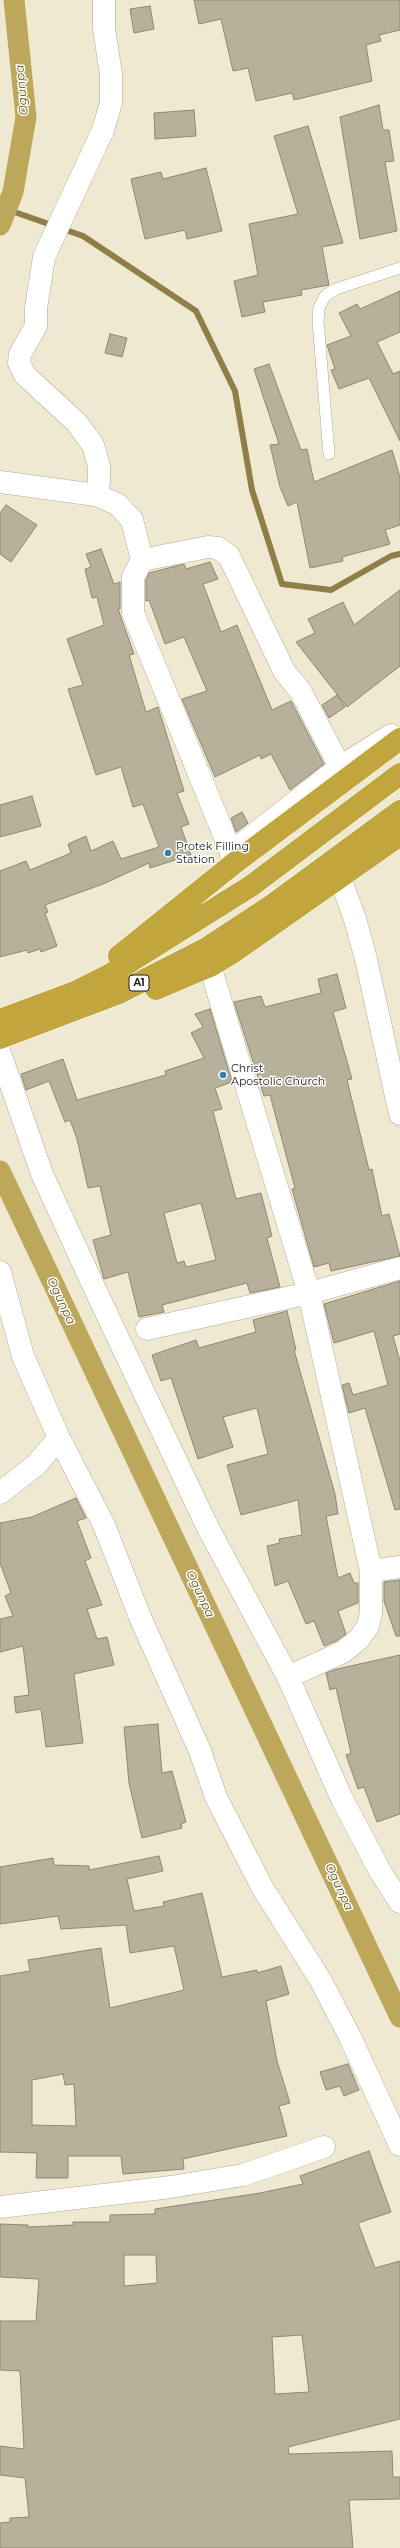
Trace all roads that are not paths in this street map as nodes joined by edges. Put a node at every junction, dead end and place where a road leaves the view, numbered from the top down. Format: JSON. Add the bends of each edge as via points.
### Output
{"nodes":[{"id":1,"x":104,"y":0,"type":"edge"},
{"id":2,"x":400,"y":268,"type":"edge"},
{"id":3,"x":329,"y":454,"type":"dead end"},
{"id":4,"x":0,"y":482,"type":"edge"},
{"id":5,"x":96,"y":495,"type":"junction"},
{"id":6,"x":142,"y":560,"type":"junction"},
{"id":7,"x":400,"y":730,"type":"edge"},
{"id":8,"x":400,"y":739,"type":"edge"},
{"id":9,"x":340,"y":767,"type":"junction"},
{"id":10,"x":400,"y":774,"type":"edge"},
{"id":11,"x":400,"y":811,"type":"edge"},
{"id":12,"x":400,"y":834,"type":"edge"},
{"id":13,"x":231,"y":859,"type":"junction"},
{"id":14,"x":340,"y":878,"type":"junction"},
{"id":15,"x":210,"y":966,"type":"junction"},
{"id":16,"x":79,"y":1001,"type":"junction"},
{"id":17,"x":0,"y":1020,"type":"edge"},
{"id":18,"x":0,"y":1038,"type":"edge"},
{"id":19,"x":0,"y":1054,"type":"edge"},
{"id":20,"x":400,"y":1114,"type":"edge"},
{"id":21,"x":400,"y":1268,"type":"edge"},
{"id":22,"x":0,"y":1272,"type":"edge"},
{"id":23,"x":309,"y":1293,"type":"junction"},
{"id":24,"x":147,"y":1329,"type":"dead end"},
{"id":25,"x":59,"y":1438,"type":"junction"},
{"id":26,"x":0,"y":1493,"type":"edge"},
{"id":27,"x":400,"y":1567,"type":"edge"},
{"id":28,"x":371,"y":1571,"type":"junction"},
{"id":29,"x":288,"y":1677,"type":"junction"},
{"id":30,"x":400,"y":1902,"type":"edge"},
{"id":31,"x":400,"y":2146,"type":"edge"},
{"id":32,"x":324,"y":2147,"type":"dead end"},
{"id":33,"x":0,"y":2207,"type":"edge"}],
"edges":[{"from":1,"to":5,"type":"street","via":[[111,103],[103,130],[44,257],[36,308],[36,326],[20,354],[19,363],[25,375],[76,422],[93,446],[99,466]]},
{"from":2,"to":3,"type":"lane","via":[[336,289],[325,296],[319,308]]},
{"from":4,"to":5,"type":"street"},
{"from":5,"to":6,"type":"street","via":[[117,504],[132,520]]},
{"from":6,"to":9,"type":"street","via":[[208,547],[218,548],[230,556],[284,671],[301,692]]},
{"from":6,"to":13,"type":"street","via":[[133,578],[133,613]]},
{"from":7,"to":9,"type":"street"},
{"from":8,"to":13,"type":"highway"},
{"from":9,"to":13,"type":"street"},
{"from":10,"to":16,"type":"highway","number":"A1","via":[[251,886],[109,975]]},
{"from":11,"to":16,"type":"highway","number":"A1","via":[[268,908],[207,948],[119,993]]},
{"from":12,"to":14,"type":"highway"},
{"from":13,"to":16,"type":"highway"},
{"from":14,"to":15,"type":"highway","via":[[276,924]]},
{"from":14,"to":20,"type":"street","via":[[366,959]]},
{"from":15,"to":16,"type":"highway","via":[[138,996]]},
{"from":15,"to":23,"type":"street"},
{"from":16,"to":17,"type":"highway","number":"A1"},
{"from":16,"to":18,"type":"highway","number":"A1"},
{"from":19,"to":29,"type":"street","via":[[42,1174],[208,1528]]},
{"from":21,"to":23,"type":"street"},
{"from":22,"to":25,"type":"street","via":[[23,1356]]},
{"from":23,"to":24,"type":"street"},
{"from":23,"to":28,"type":"street"},
{"from":25,"to":26,"type":"street","via":[[36,1464]]},
{"from":25,"to":31,"type":"street","via":[[104,1525],[140,1617],[235,1837],[262,1887],[321,1982],[349,2035]]},
{"from":27,"to":28,"type":"street"},
{"from":28,"to":29,"type":"street","via":[[368,1626],[360,1640],[343,1652]]},
{"from":29,"to":30,"type":"street","via":[[342,1799],[381,1873]]},
{"from":32,"to":33,"type":"street","via":[[243,2175],[172,2187]]}]}
